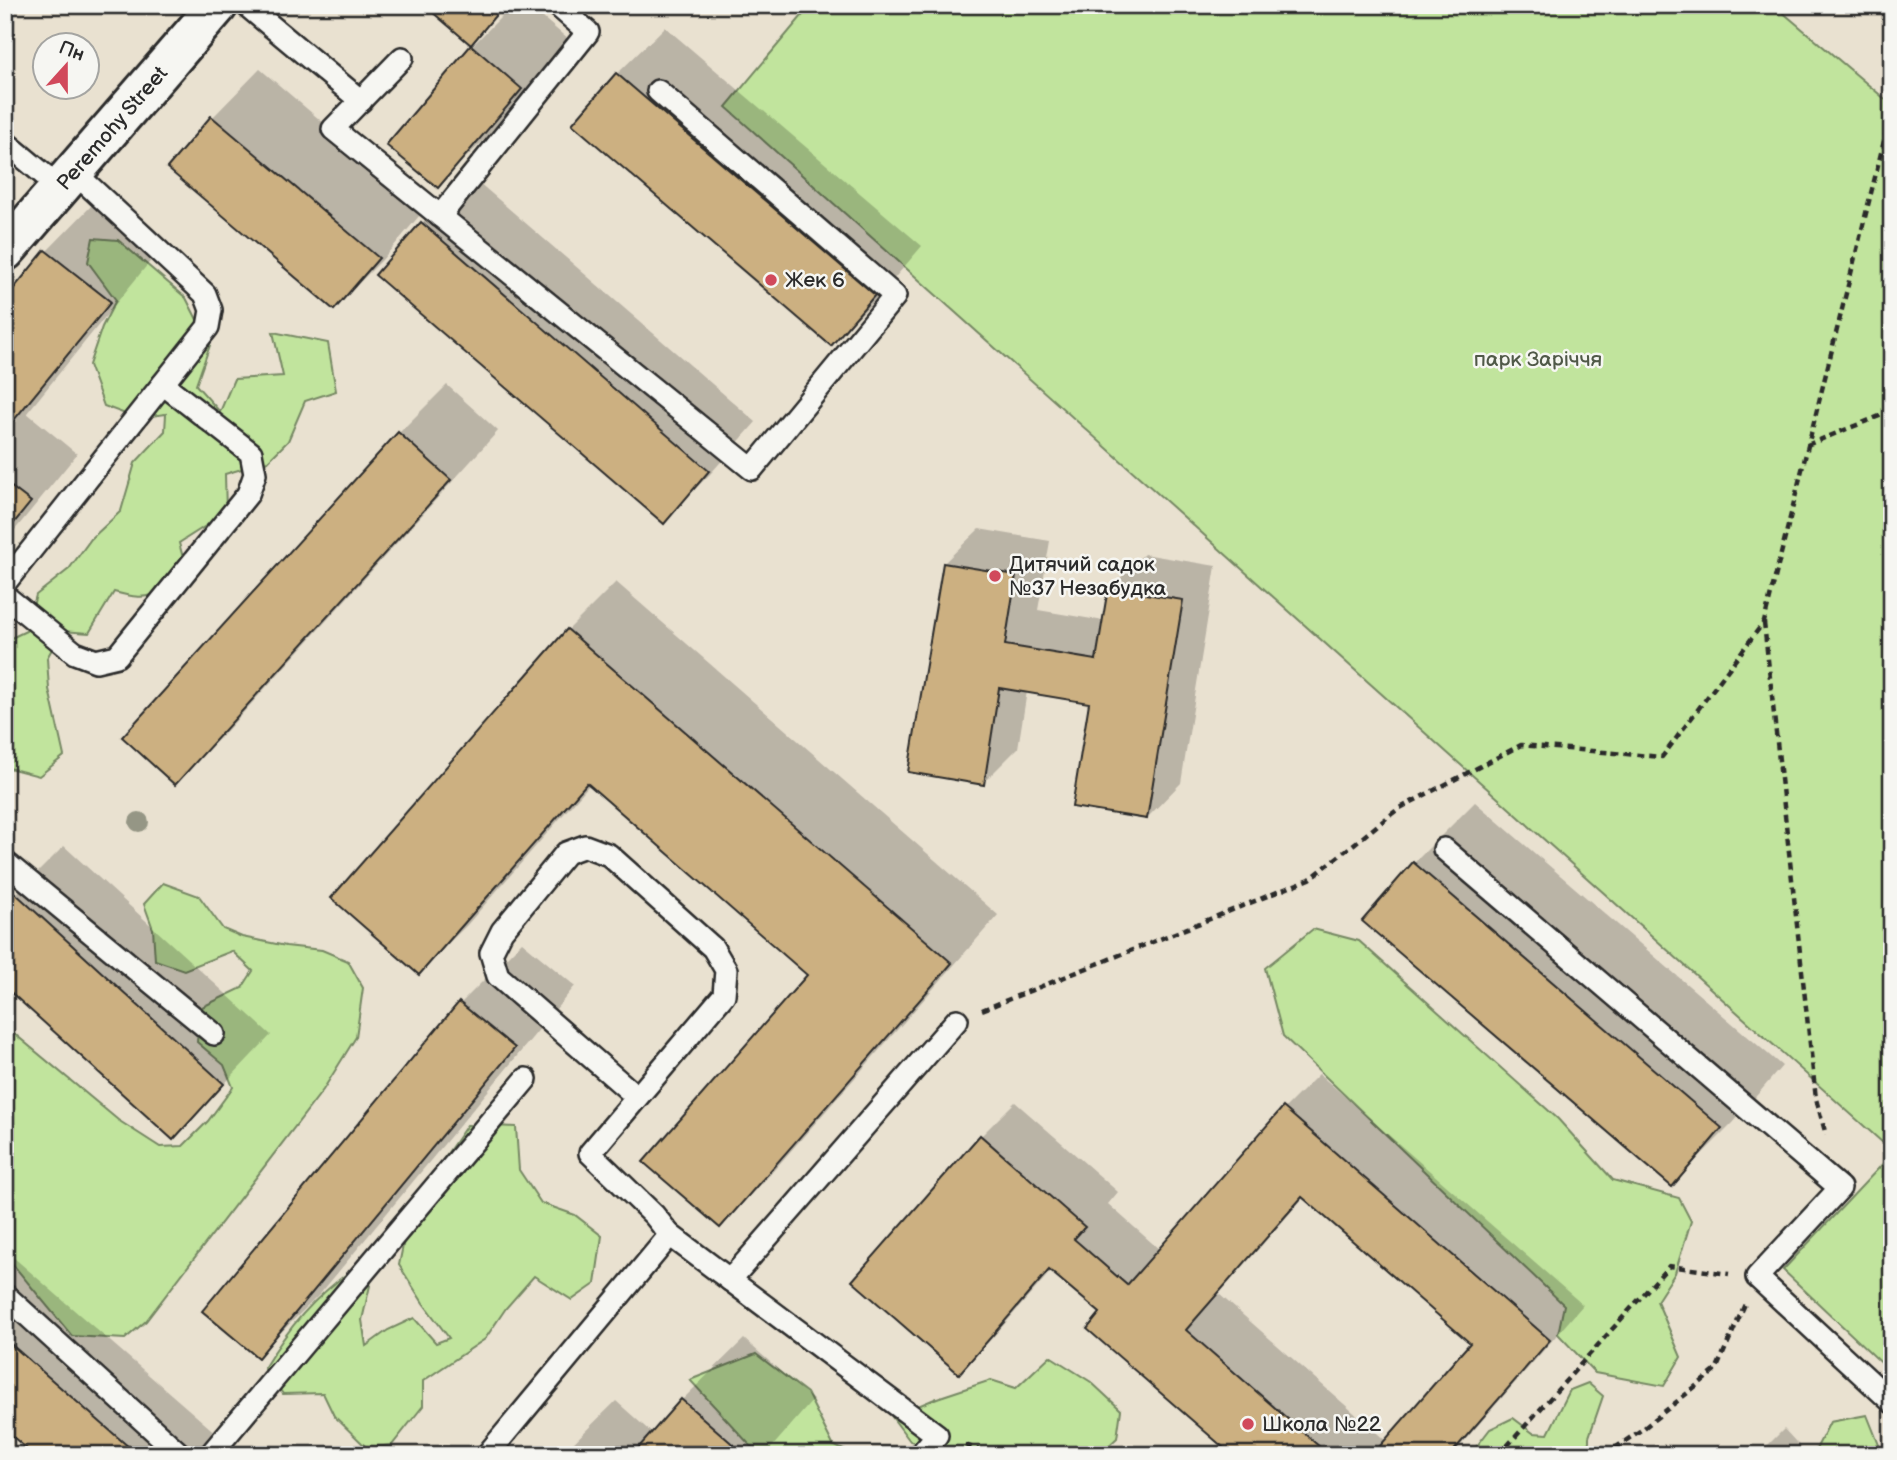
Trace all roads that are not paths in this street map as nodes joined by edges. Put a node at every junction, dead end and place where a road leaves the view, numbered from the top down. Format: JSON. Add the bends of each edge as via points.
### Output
{"nodes":[{"id":1,"x":218,"y":5,"type":"edge"},
{"id":2,"x":246,"y":5,"type":"edge"},
{"id":3,"x":557,"y":5,"type":"edge"},
{"id":4,"x":402,"y":58,"type":"dead end"},
{"id":5,"x":658,"y":92,"type":"dead end"},
{"id":6,"x":361,"y":101,"type":"junction"},
{"id":7,"x":5,"y":142,"type":"edge"},
{"id":8,"x":67,"y":180,"type":"junction"},
{"id":9,"x":440,"y":216,"type":"junction"},
{"id":10,"x":5,"y":251,"type":"edge"},
{"id":11,"x":163,"y":384,"type":"junction"},
{"id":12,"x":5,"y":583,"type":"edge"},
{"id":13,"x":5,"y":596,"type":"edge"},
{"id":14,"x":1444,"y":849,"type":"dead end"},
{"id":15,"x":5,"y":862,"type":"edge"},
{"id":16,"x":957,"y":1020,"type":"road end"},
{"id":17,"x":214,"y":1034,"type":"dead end"},
{"id":18,"x":526,"y":1079,"type":"dead end"},
{"id":19,"x":637,"y":1097,"type":"junction"},
{"id":20,"x":670,"y":1235,"type":"junction"},
{"id":21,"x":730,"y":1280,"type":"junction"},
{"id":22,"x":5,"y":1295,"type":"edge"},
{"id":23,"x":1892,"y":1402,"type":"edge"},
{"id":24,"x":181,"y":1455,"type":"edge"},
{"id":25,"x":210,"y":1455,"type":"edge"},
{"id":26,"x":487,"y":1455,"type":"edge"},
{"id":27,"x":920,"y":1455,"type":"edge"}],
"edges":[{"from":1,"to":8,"type":"street","name":"Peremohy Street"},
{"from":2,"to":6,"type":"lane"},
{"from":3,"to":9,"type":"lane","via":[[588,32]]},
{"from":4,"to":6,"type":"lane"},
{"from":5,"to":9,"type":"lane","via":[[895,296],[751,469]]},
{"from":6,"to":9,"type":"lane","via":[[333,130]]},
{"from":7,"to":8,"type":"lane"},
{"from":8,"to":10,"type":"street","name":"Peremohy Street"},
{"from":8,"to":11,"type":"lane","via":[[205,294],[211,310],[208,327]]},
{"from":11,"to":12,"type":"lane"},
{"from":11,"to":13,"type":"lane","via":[[251,453],[256,474],[248,494],[117,656],[96,661],[75,653]]},
{"from":14,"to":23,"type":"lane","via":[[1840,1188],[1757,1277]]},
{"from":15,"to":17,"type":"lane"},
{"from":16,"to":21,"type":"lane"},
{"from":18,"to":25,"type":"lane"},
{"from":19,"to":19,"type":"lane","via":[[724,995],[726,970],[713,948],[609,855],[585,846],[566,853],[502,931],[491,953],[498,976]]},
{"from":19,"to":20,"type":"lane","via":[[590,1153]]},
{"from":20,"to":21,"type":"lane"},
{"from":20,"to":26,"type":"lane"},
{"from":21,"to":27,"type":"lane","via":[[937,1435]]},
{"from":22,"to":24,"type":"lane"}]}
